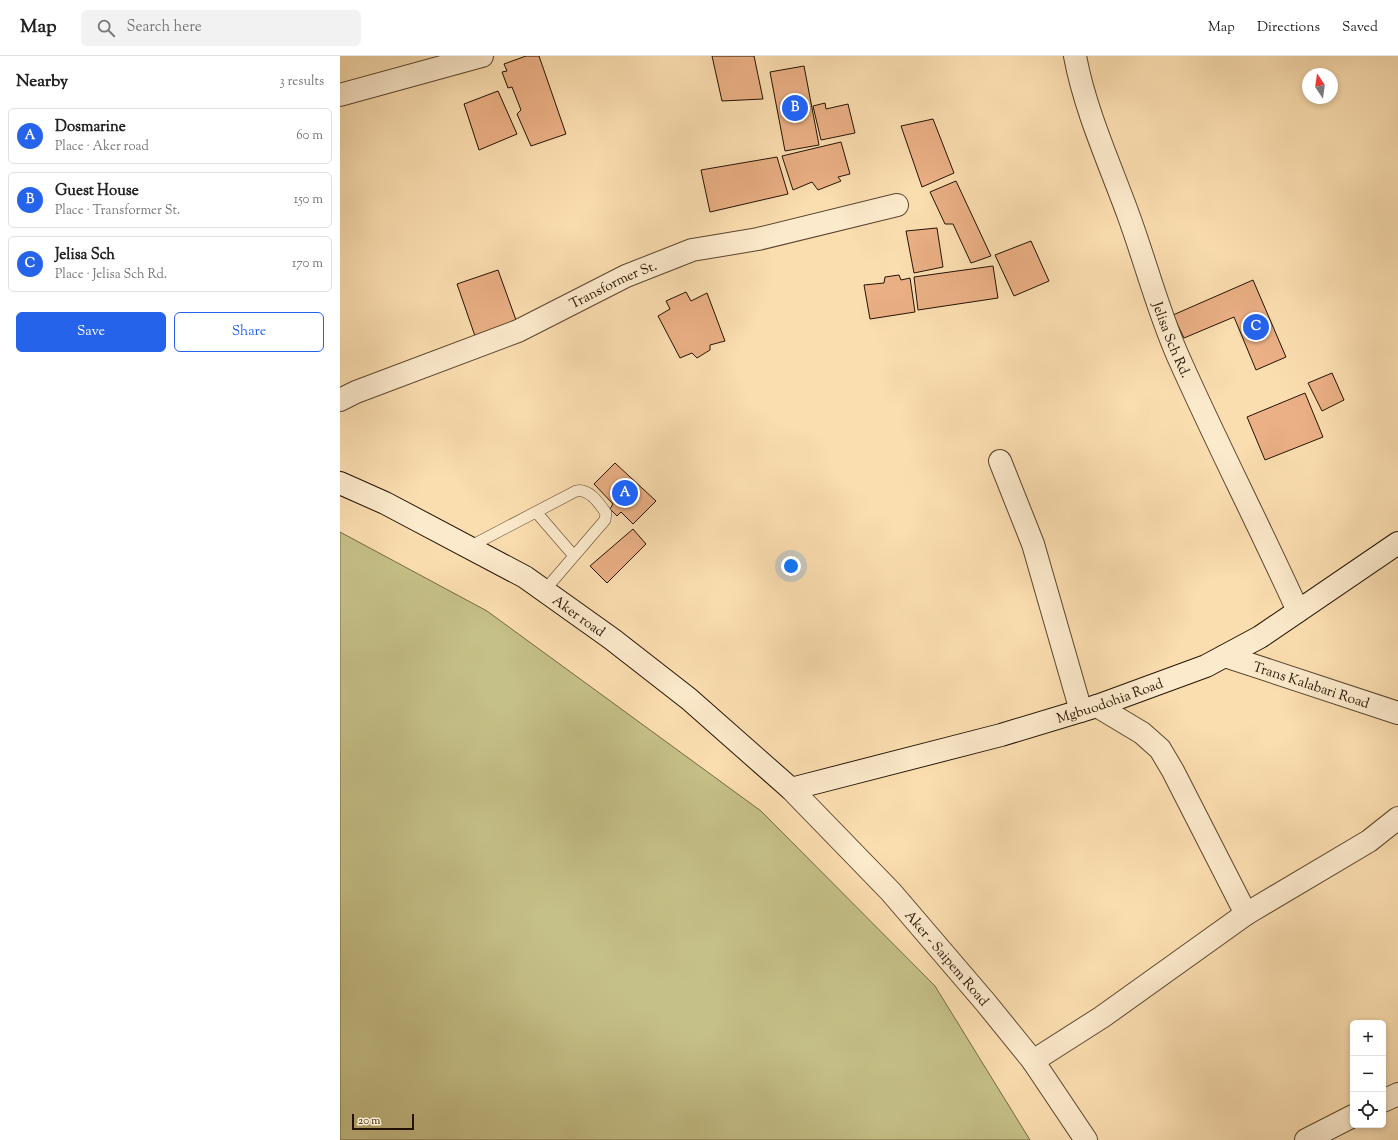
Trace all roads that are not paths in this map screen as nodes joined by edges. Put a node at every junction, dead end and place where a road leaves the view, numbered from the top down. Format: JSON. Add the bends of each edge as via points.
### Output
{"nodes":[{"id":1,"x":482,"y":56,"type":"edge"},
{"id":2,"x":1075,"y":56,"type":"edge"},
{"id":3,"x":340,"y":95,"type":"edge"},
{"id":4,"x":897,"y":205,"type":"dead end"},
{"id":5,"x":340,"y":400,"type":"edge"},
{"id":6,"x":1000,"y":461,"type":"dead end"},
{"id":7,"x":340,"y":483,"type":"edge"},
{"id":8,"x":536,"y":512,"type":"junction"},
{"id":9,"x":1398,"y":543,"type":"edge"},
{"id":10,"x":469,"y":547,"type":"junction"},
{"id":11,"x":574,"y":556,"type":"junction"},
{"id":12,"x":544,"y":590,"type":"junction"},
{"id":13,"x":1298,"y":611,"type":"junction"},
{"id":14,"x":1224,"y":656,"type":"junction"},
{"id":15,"x":1089,"y":709,"type":"junction"},
{"id":16,"x":1398,"y":713,"type":"edge"},
{"id":17,"x":791,"y":789,"type":"junction"},
{"id":18,"x":1398,"y":818,"type":"edge"},
{"id":19,"x":1246,"y":914,"type":"junction"},
{"id":20,"x":1033,"y":1062,"type":"junction"},
{"id":21,"x":1398,"y":1094,"type":"edge"},
{"id":22,"x":1386,"y":1100,"type":"edge"},
{"id":23,"x":1350,"y":1118,"type":"edge"},
{"id":24,"x":1086,"y":1140,"type":"edge"},
{"id":25,"x":1306,"y":1140,"type":"edge"}],
"edges":[{"from":1,"to":3,"type":"street"},
{"from":2,"to":13,"type":"street","name":"Jelisa Sch Rd.","via":[[1081,86],[1176,353]]},
{"from":4,"to":5,"type":"street","name":"Transformer St.","via":[[758,239],[692,250],[626,276],[518,331]]},
{"from":6,"to":15,"type":"street","via":[[1033,544]]},
{"from":7,"to":10,"type":"street","name":"Aker road","via":[[385,503]]},
{"from":8,"to":10,"type":"lane"},
{"from":8,"to":11,"type":"lane"},
{"from":8,"to":11,"type":"lane","via":[[582,489],[603,509],[606,513],[605,520]]},
{"from":9,"to":13,"type":"street","name":"Mgbuodohia Road"},
{"from":10,"to":12,"type":"street","name":"Aker road"},
{"from":11,"to":12,"type":"lane"},
{"from":12,"to":17,"type":"street","name":"Aker road","via":[[689,699]]},
{"from":13,"to":14,"type":"street","name":"Mgbuodohia Road","via":[[1260,638]]},
{"from":14,"to":15,"type":"street","name":"Mgbuodohia Road","via":[[1206,666]]},
{"from":14,"to":16,"type":"street","name":"Trans Kalabari Road"},
{"from":15,"to":17,"type":"street","name":"Mgbuodohia Road","via":[[1001,735]]},
{"from":15,"to":19,"type":"street","via":[[1142,733],[1160,749]]},
{"from":17,"to":20,"type":"street","name":"Aker - Saipem Road","via":[[891,892]]},
{"from":18,"to":19,"type":"street","via":[[1369,841]]},
{"from":19,"to":20,"type":"street","via":[[1102,1017]]},
{"from":20,"to":24,"type":"street","name":"Aker - Saipem Road"},
{"from":21,"to":22,"type":"street"},
{"from":23,"to":25,"type":"street"}]}
